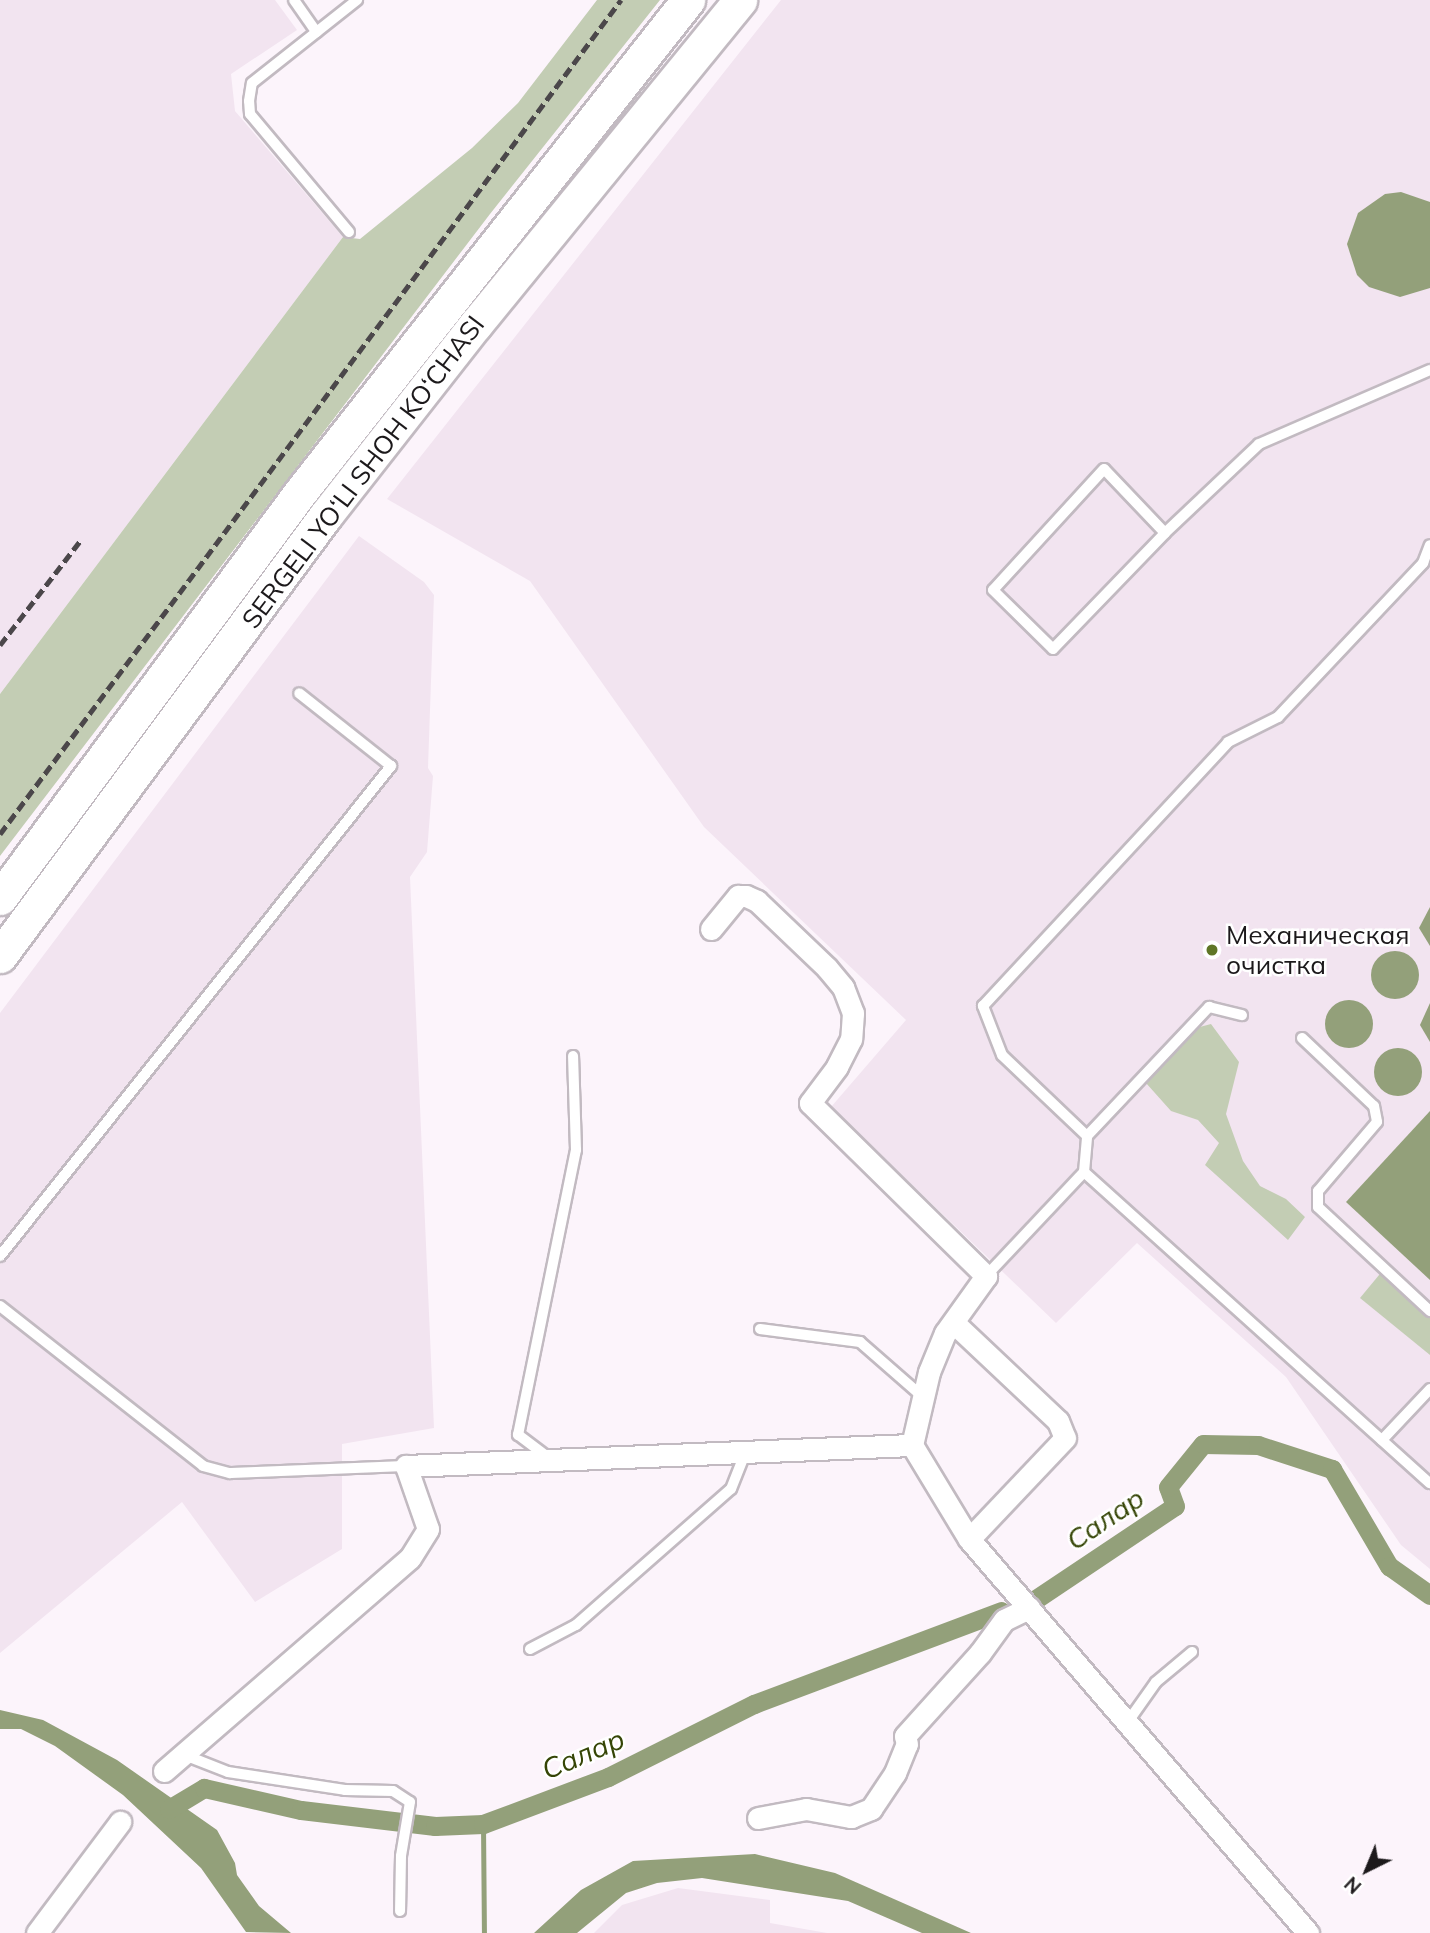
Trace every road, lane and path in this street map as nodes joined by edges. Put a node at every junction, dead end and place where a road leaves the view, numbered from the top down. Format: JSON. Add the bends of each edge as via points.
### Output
{"nodes":[{"id":1,"x":294,"y":0,"type":"edge"},
{"id":2,"x":357,"y":0,"type":"edge"},
{"id":3,"x":688,"y":0,"type":"edge"},
{"id":4,"x":740,"y":0,"type":"edge"},
{"id":5,"x":316,"y":32,"type":"junction"},
{"id":6,"x":349,"y":232,"type":"dead end"},
{"id":7,"x":1430,"y":370,"type":"edge"},
{"id":8,"x":1164,"y":533,"type":"junction"},
{"id":9,"x":1430,"y":545,"type":"edge"},
{"id":10,"x":299,"y":693,"type":"dead end"},
{"id":11,"x":0,"y":898,"type":"edge"},
{"id":12,"x":711,"y":929,"type":"dead end"},
{"id":13,"x":0,"y":956,"type":"edge"},
{"id":14,"x":1242,"y":1015,"type":"dead end"},
{"id":15,"x":1302,"y":1038,"type":"dead end"},
{"id":16,"x":573,"y":1056,"type":"dead end"},
{"id":17,"x":1087,"y":1136,"type":"junction"},
{"id":18,"x":1084,"y":1171,"type":"junction"},
{"id":19,"x":0,"y":1256,"type":"edge"},
{"id":20,"x":986,"y":1276,"type":"junction"},
{"id":21,"x":0,"y":1306,"type":"edge"},
{"id":22,"x":1430,"y":1311,"type":"edge"},
{"id":23,"x":954,"y":1323,"type":"junction"},
{"id":24,"x":760,"y":1329,"type":"dead end"},
{"id":25,"x":1430,"y":1389,"type":"edge"},
{"id":26,"x":922,"y":1396,"type":"junction"},
{"id":27,"x":1382,"y":1440,"type":"junction"},
{"id":28,"x":912,"y":1444,"type":"junction"},
{"id":29,"x":746,"y":1451,"type":"junction"},
{"id":30,"x":551,"y":1460,"type":"junction"},
{"id":31,"x":406,"y":1466,"type":"junction"},
{"id":32,"x":1430,"y":1483,"type":"edge"},
{"id":33,"x":969,"y":1539,"type":"junction"},
{"id":34,"x":1029,"y":1608,"type":"junction"},
{"id":35,"x":530,"y":1650,"type":"dead end"},
{"id":36,"x":1192,"y":1652,"type":"dead end"},
{"id":37,"x":1127,"y":1723,"type":"junction"},
{"id":38,"x":182,"y":1754,"type":"junction"},
{"id":39,"x":164,"y":1771,"type":"dead end"},
{"id":40,"x":758,"y":1818,"type":"dead end"},
{"id":41,"x":120,"y":1822,"type":"dead end"},
{"id":42,"x":400,"y":1911,"type":"dead end"},
{"id":43,"x":37,"y":1933,"type":"edge"},
{"id":44,"x":1308,"y":1933,"type":"edge"}],
"edges":[{"from":1,"to":5,"type":"lane"},
{"from":2,"to":5,"type":"lane"},
{"from":3,"to":11,"type":"main road","name":"SERGELI YO‘LI SHOH KO‘CHASI","via":[[299,494]]},
{"from":4,"to":13,"type":"main road","name":"SERGELI YO‘LI SHOH KO‘CHASI","via":[[475,324],[326,515]]},
{"from":5,"to":6,"type":"lane","via":[[252,83],[250,114]]},
{"from":7,"to":8,"type":"lane","via":[[1259,444]]},
{"from":8,"to":8,"type":"lane","via":[[1104,469],[993,590],[1053,649]]},
{"from":9,"to":17,"type":"lane","via":[[1423,564],[1278,718],[1228,741],[984,1006],[1002,1055]]},
{"from":10,"to":19,"type":"lane","via":[[391,766]]},
{"from":12,"to":20,"type":"street","via":[[738,897],[757,901],[843,987],[853,1013],[851,1039],[810,1103]]},
{"from":14,"to":17,"type":"lane","via":[[1209,1007]]},
{"from":15,"to":22,"type":"lane","via":[[1374,1106],[1377,1122],[1318,1191],[1318,1207]]},
{"from":16,"to":30,"type":"lane","via":[[576,1150],[518,1435]]},
{"from":17,"to":18,"type":"lane"},
{"from":18,"to":20,"type":"lane"},
{"from":18,"to":27,"type":"lane"},
{"from":20,"to":23,"type":"street"},
{"from":21,"to":31,"type":"lane","via":[[203,1466],[230,1473]]},
{"from":23,"to":26,"type":"street","via":[[945,1333]]},
{"from":23,"to":33,"type":"street","via":[[1058,1422],[1065,1438]]},
{"from":24,"to":26,"type":"lane","via":[[860,1342]]},
{"from":25,"to":27,"type":"lane"},
{"from":26,"to":28,"type":"street"},
{"from":27,"to":32,"type":"lane"},
{"from":28,"to":29,"type":"street"},
{"from":28,"to":33,"type":"street"},
{"from":29,"to":30,"type":"street"},
{"from":29,"to":35,"type":"lane","via":[[732,1489],[576,1625]]},
{"from":30,"to":31,"type":"street"},
{"from":31,"to":38,"type":"street","via":[[428,1529],[415,1552]]},
{"from":33,"to":34,"type":"street"},
{"from":34,"to":37,"type":"street"},
{"from":34,"to":40,"type":"street","via":[[1004,1620],[905,1736],[907,1744],[895,1773],[871,1809],[851,1817],[806,1809]]},
{"from":36,"to":37,"type":"lane","via":[[1156,1682]]},
{"from":37,"to":44,"type":"street"},
{"from":38,"to":39,"type":"street"},
{"from":38,"to":42,"type":"lane","via":[[228,1772],[345,1790],[393,1791],[410,1802],[401,1856]]},
{"from":41,"to":43,"type":"street"}]}
